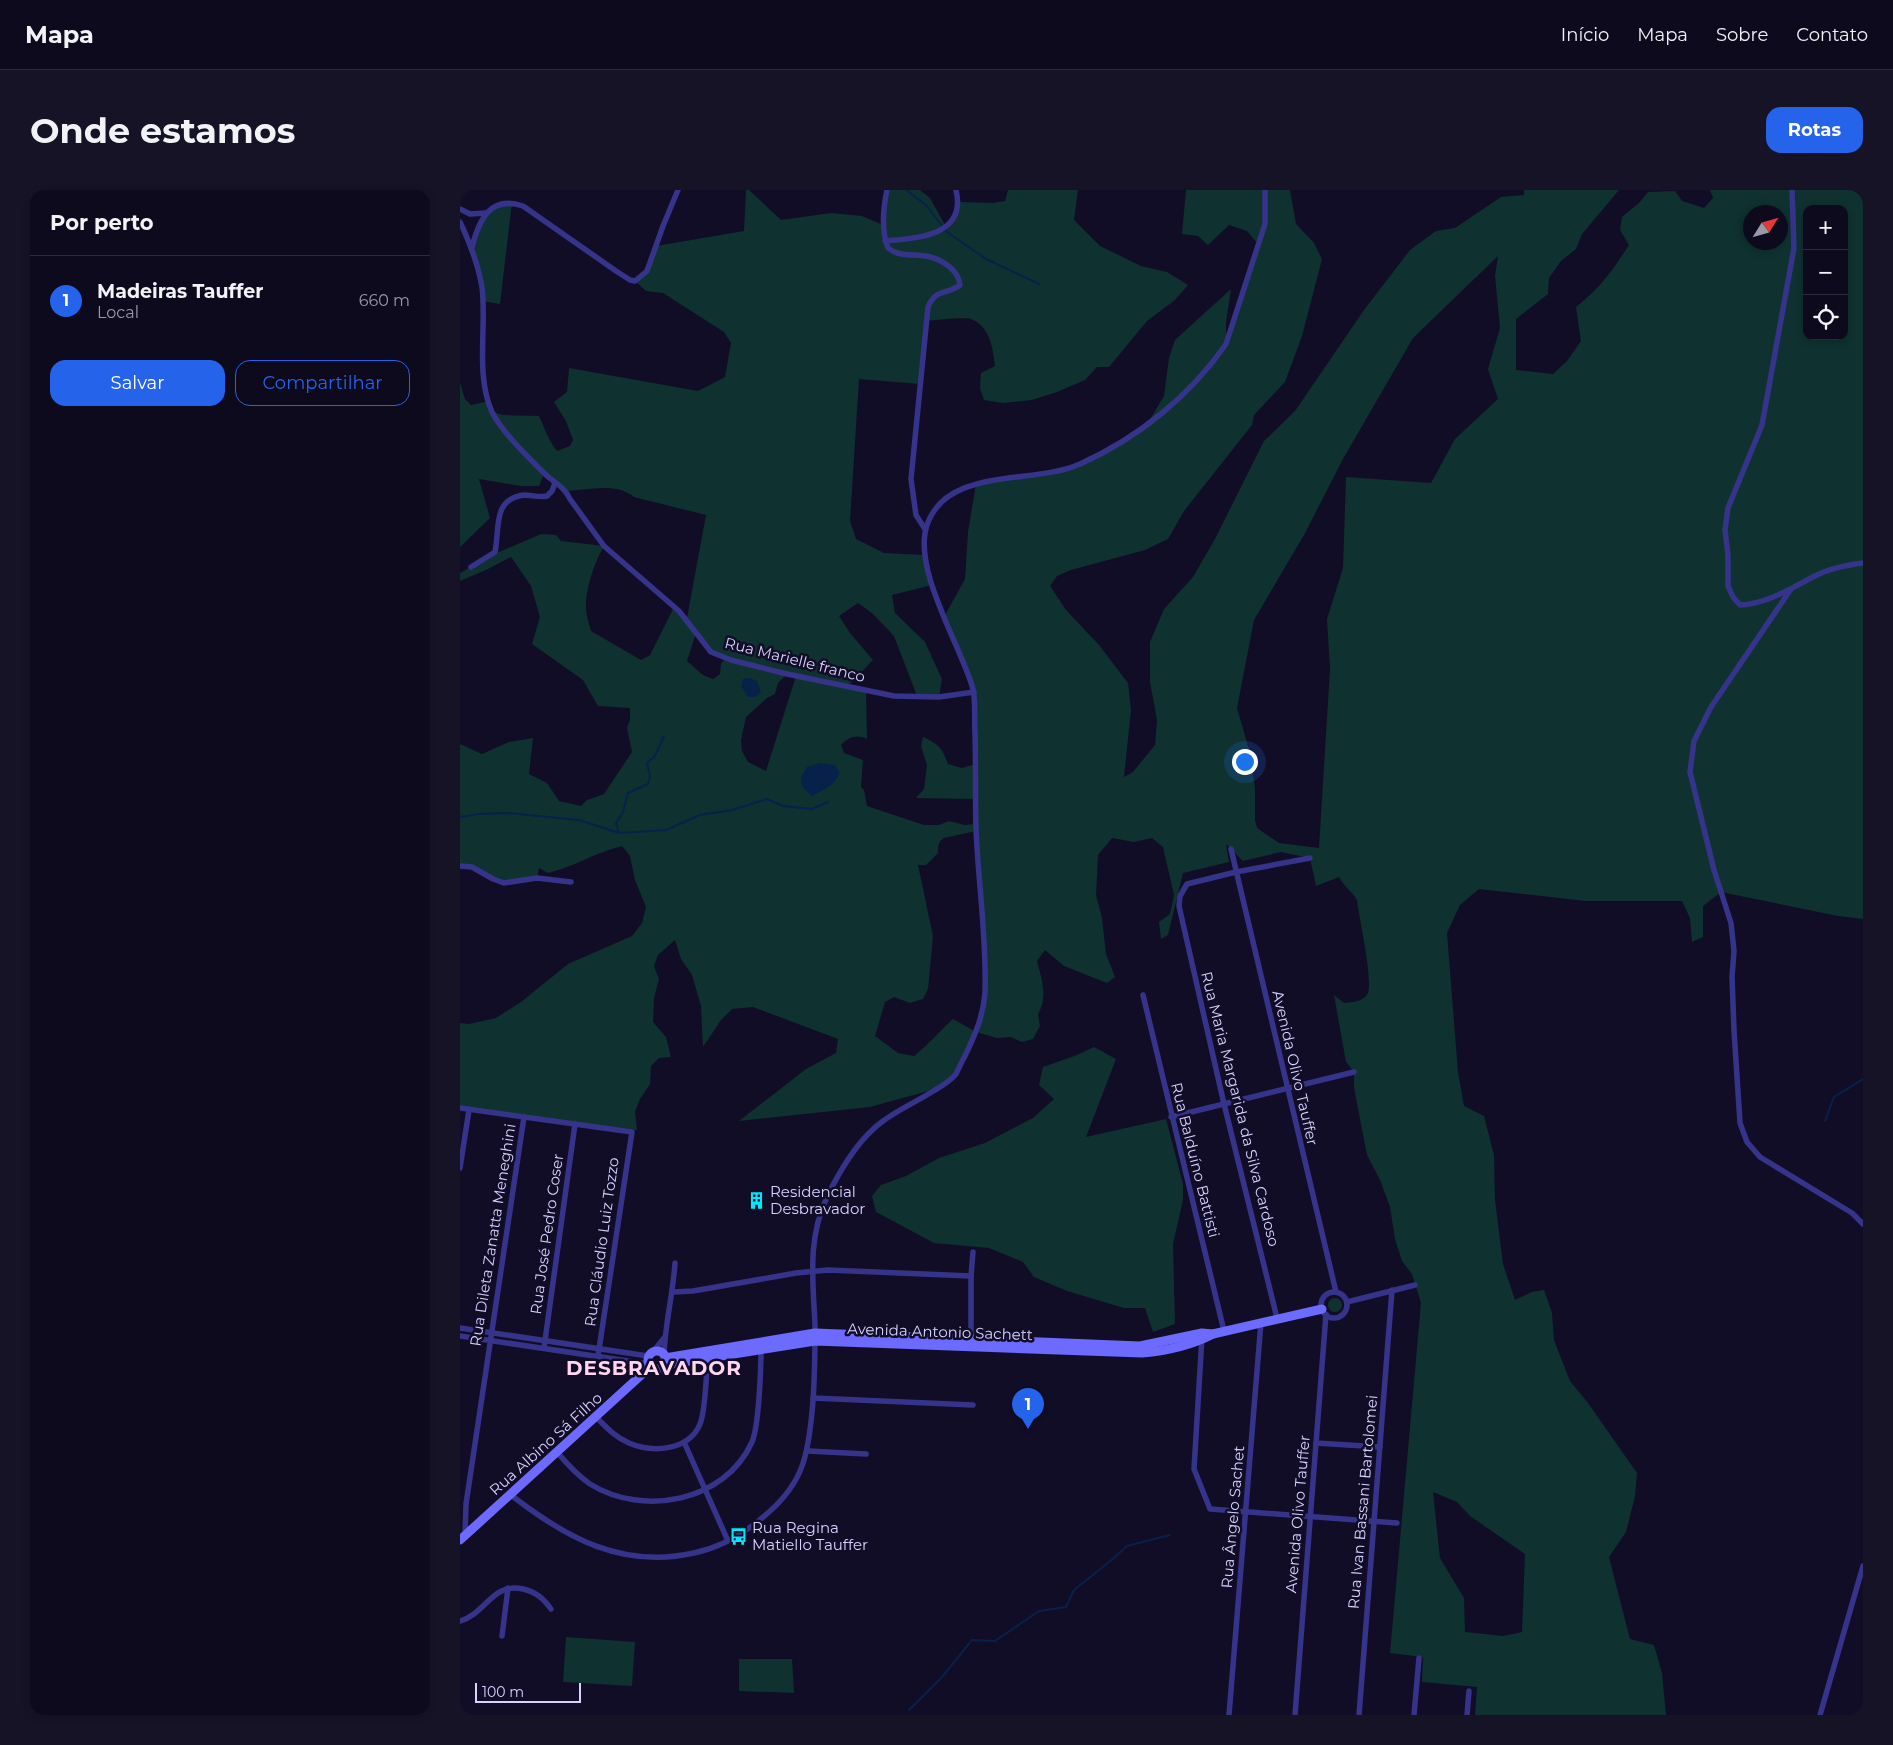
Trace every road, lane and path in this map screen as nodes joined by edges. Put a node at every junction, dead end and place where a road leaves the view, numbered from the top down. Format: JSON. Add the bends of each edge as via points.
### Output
{"nodes":[{"id":1,"x":678,"y":190,"type":"edge"},
{"id":2,"x":887,"y":190,"type":"edge"},
{"id":3,"x":956,"y":190,"type":"edge"},
{"id":4,"x":1265,"y":190,"type":"edge"},
{"id":5,"x":1792,"y":190,"type":"edge"},
{"id":6,"x":460,"y":210,"type":"edge"},
{"id":7,"x":486,"y":213,"type":"junction"},
{"id":8,"x":460,"y":222,"type":"edge"},
{"id":9,"x":886,"y":241,"type":"junction"},
{"id":10,"x":472,"y":247,"type":"junction"},
{"id":11,"x":555,"y":483,"type":"junction"},
{"id":12,"x":925,"y":529,"type":"junction"},
{"id":13,"x":1863,"y":563,"type":"edge"},
{"id":14,"x":471,"y":568,"type":"dead end"},
{"id":15,"x":1791,"y":589,"type":"junction"},
{"id":16,"x":974,"y":692,"type":"junction"},
{"id":17,"x":1232,"y":849,"type":"dead end"},
{"id":18,"x":1310,"y":858,"type":"dead end"},
{"id":19,"x":460,"y":866,"type":"edge"},
{"id":20,"x":1236,"y":872,"type":"junction"},
{"id":21,"x":571,"y":882,"type":"dead end"},
{"id":22,"x":1143,"y":995,"type":"dead end"},
{"id":23,"x":1354,"y":1072,"type":"dead end"},
{"id":24,"x":1287,"y":1089,"type":"junction"},
{"id":25,"x":1224,"y":1104,"type":"junction"},
{"id":26,"x":460,"y":1108,"type":"edge"},
{"id":27,"x":469,"y":1110,"type":"junction"},
{"id":28,"x":1171,"y":1116,"type":"junction"},
{"id":29,"x":524,"y":1117,"type":"junction"},
{"id":30,"x":575,"y":1124,"type":"junction"},
{"id":31,"x":460,"y":1168,"type":"edge"},
{"id":32,"x":1863,"y":1224,"type":"edge"},
{"id":33,"x":973,"y":1252,"type":"dead end"},
{"id":34,"x":675,"y":1263,"type":"dead end"},
{"id":35,"x":812,"y":1271,"type":"junction"},
{"id":36,"x":971,"y":1276,"type":"junction"},
{"id":37,"x":1416,"y":1285,"type":"dead end"},
{"id":38,"x":1392,"y":1290,"type":"junction"},
{"id":39,"x":673,"y":1292,"type":"junction"},
{"id":40,"x":1336,"y":1292,"type":"junction"},
{"id":41,"x":1347,"y":1302,"type":"junction"},
{"id":42,"x":1324,"y":1312,"type":"junction"},
{"id":43,"x":1277,"y":1318,"type":"junction"},
{"id":44,"x":1261,"y":1322,"type":"junction"},
{"id":45,"x":460,"y":1328,"type":"edge"},
{"id":46,"x":1224,"y":1331,"type":"junction"},
{"id":47,"x":491,"y":1333,"type":"junction"},
{"id":48,"x":460,"y":1336,"type":"edge"},
{"id":49,"x":665,"y":1336,"type":"junction"},
{"id":50,"x":1202,"y":1336,"type":"junction"},
{"id":51,"x":815,"y":1337,"type":"junction"},
{"id":52,"x":490,"y":1340,"type":"junction"},
{"id":53,"x":545,"y":1341,"type":"junction"},
{"id":54,"x":971,"y":1344,"type":"junction"},
{"id":55,"x":761,"y":1346,"type":"junction"},
{"id":56,"x":544,"y":1348,"type":"junction"},
{"id":57,"x":599,"y":1349,"type":"junction"},
{"id":58,"x":708,"y":1354,"type":"junction"},
{"id":59,"x":598,"y":1356,"type":"junction"},
{"id":60,"x":650,"y":1359,"type":"junction"},
{"id":61,"x":665,"y":1359,"type":"junction"},
{"id":62,"x":813,"y":1398,"type":"junction"},
{"id":63,"x":973,"y":1405,"type":"dead end"},
{"id":64,"x":596,"y":1417,"type":"junction"},
{"id":65,"x":684,"y":1442,"type":"junction"},
{"id":66,"x":1316,"y":1443,"type":"junction"},
{"id":67,"x":1380,"y":1447,"type":"junction"},
{"id":68,"x":808,"y":1451,"type":"junction"},
{"id":69,"x":557,"y":1452,"type":"junction"},
{"id":70,"x":866,"y":1454,"type":"dead end"},
{"id":71,"x":705,"y":1490,"type":"junction"},
{"id":72,"x":511,"y":1495,"type":"junction"},
{"id":73,"x":1246,"y":1511,"type":"junction"},
{"id":74,"x":1310,"y":1516,"type":"junction"},
{"id":75,"x":1374,"y":1521,"type":"junction"},
{"id":76,"x":1397,"y":1523,"type":"dead end"},
{"id":77,"x":462,"y":1538,"type":"edge"},
{"id":78,"x":728,"y":1541,"type":"junction"},
{"id":79,"x":1863,"y":1566,"type":"edge"},
{"id":80,"x":508,"y":1588,"type":"junction"},
{"id":81,"x":550,"y":1609,"type":"dead end"},
{"id":82,"x":460,"y":1621,"type":"edge"},
{"id":83,"x":502,"y":1636,"type":"dead end"},
{"id":84,"x":1418,"y":1658,"type":"dead end"},
{"id":85,"x":1469,"y":1691,"type":"dead end"},
{"id":86,"x":1229,"y":1715,"type":"edge"},
{"id":87,"x":1295,"y":1715,"type":"edge"},
{"id":88,"x":1358,"y":1715,"type":"edge"},
{"id":89,"x":1414,"y":1715,"type":"edge"},
{"id":90,"x":1467,"y":1715,"type":"edge"},
{"id":91,"x":1820,"y":1715,"type":"edge"}],
"edges":[{"from":1,"to":7,"type":"street","via":[[647,271],[635,280],[616,271],[523,206],[512,202],[497,205]]},
{"from":2,"to":9,"type":"street","via":[[884,203]]},
{"from":3,"to":9,"type":"street","via":[[959,202],[948,226],[918,238]]},
{"from":4,"to":12,"type":"street","via":[[1265,224],[1226,344],[1186,392],[1146,426],[1109,450],[1075,466],[1046,474],[966,486],[933,511]]},
{"from":5,"to":15,"type":"street","via":[[1794,248],[1762,425],[1728,508],[1725,530],[1728,586],[1740,605],[1754,604]]},
{"from":6,"to":7,"type":"street","via":[[470,214]]},
{"from":7,"to":10,"type":"street","via":[[477,228]]},
{"from":8,"to":10,"type":"street","name":"Rua Marielle franco"},
{"from":9,"to":12,"type":"street","via":[[894,253],[930,256],[943,263],[960,281],[959,287],[931,298],[928,307],[911,479],[916,515]]},
{"from":10,"to":11,"type":"street","name":"Rua Marielle franco","via":[[482,288],[482,352],[486,392],[493,412],[506,431]]},
{"from":11,"to":14,"type":"street","via":[[547,496],[522,496],[504,503],[499,514],[495,552]]},
{"from":11,"to":16,"type":"street","name":"Rua Marielle franco","via":[[566,491],[604,546],[679,611],[711,652],[787,674],[894,696],[939,697]]},
{"from":12,"to":16,"type":"street","via":[[925,555],[932,586]]},
{"from":13,"to":15,"type":"street","via":[[1845,565],[1816,575]]},
{"from":15,"to":32,"type":"street","via":[[1711,708],[1694,741],[1690,772],[1714,870],[1731,923],[1740,1123],[1747,1142],[1760,1157],[1852,1213]]},
{"from":16,"to":35,"type":"street","via":[[976,831],[985,992],[982,1016],[956,1073],[939,1088],[881,1122],[836,1178],[814,1236]]},
{"from":17,"to":20,"type":"street","name":"Avenida Olivo Tauffer"},
{"from":18,"to":20,"type":"street"},
{"from":19,"to":21,"type":"street","via":[[472,867],[504,883],[537,878]]},
{"from":20,"to":24,"type":"street","name":"Avenida Olivo Tauffer"},
{"from":20,"to":25,"type":"street","name":"Rua Maria Margarida da Silva Cardoso","via":[[1187,884],[1179,906]]},
{"from":22,"to":28,"type":"street","name":"Rua Balduíno Battisti"},
{"from":23,"to":24,"type":"street"},
{"from":24,"to":25,"type":"street"},
{"from":24,"to":40,"type":"street","name":"Avenida Olivo Tauffer"},
{"from":25,"to":28,"type":"street"},
{"from":25,"to":43,"type":"street","name":"Rua Maria Margarida da Silva Cardoso"},
{"from":26,"to":27,"type":"street"},
{"from":27,"to":29,"type":"street"},
{"from":27,"to":31,"type":"street"},
{"from":28,"to":46,"type":"street","name":"Rua Balduíno Battisti"},
{"from":29,"to":30,"type":"street"},
{"from":29,"to":47,"type":"street","name":"Rua Dileta Zanatta Meneghini"},
{"from":30,"to":53,"type":"street","name":"Rua José Pedro Coser"},
{"from":30,"to":57,"type":"street","name":"Rua Cláudio Luiz Tozzo","via":[[632,1132]]},
{"from":33,"to":36,"type":"street"},
{"from":34,"to":39,"type":"street","name":"Rua Albino Sá Filho"},
{"from":35,"to":36,"type":"street"},
{"from":35,"to":39,"type":"street"},
{"from":35,"to":51,"type":"street"},
{"from":36,"to":54,"type":"street"},
{"from":37,"to":38,"type":"street"},
{"from":38,"to":41,"type":"street"},
{"from":38,"to":67,"type":"street","name":"Rua Ivan Bassani Bartolomei"},
{"from":39,"to":49,"type":"street","name":"Rua Albino Sá Filho"},
{"from":40,"to":41,"type":"street"},
{"from":40,"to":42,"type":"street","via":[[1326,1295],[1322,1304]]},
{"from":41,"to":42,"type":"street","via":[[1341,1316]]},
{"from":42,"to":43,"type":"street","name":"Avenida Antonio Sachett"},
{"from":42,"to":66,"type":"street","name":"Avenida Olivo Tauffer"},
{"from":43,"to":44,"type":"street","name":"Avenida Antonio Sachett"},
{"from":44,"to":46,"type":"street","name":"Avenida Antonio Sachett"},
{"from":44,"to":73,"type":"street","name":"Rua Ângelo Sachet"},
{"from":45,"to":47,"type":"street"},
{"from":46,"to":50,"type":"street","name":"Avenida Antonio Sachett"},
{"from":47,"to":52,"type":"street","name":"Rua Dileta Zanatta Meneghini"},
{"from":47,"to":53,"type":"street"},
{"from":48,"to":52,"type":"street"},
{"from":49,"to":60,"type":"street","name":"Rua Albino Sá Filho"},
{"from":49,"to":61,"type":"street","name":"Rua Albino Sá Filho"},
{"from":50,"to":54,"type":"street","name":"Avenida Antonio Sachett","via":[[1140,1346],[1095,1348]]},
{"from":50,"to":73,"type":"street","via":[[1194,1468],[1210,1509]]},
{"from":51,"to":54,"type":"street","name":"Avenida Antonio Sachett"},
{"from":51,"to":55,"type":"street","name":"Avenida Antonio Sachett"},
{"from":51,"to":62,"type":"street"},
{"from":52,"to":56,"type":"street"},
{"from":52,"to":77,"type":"street","name":"Rua Dileta Zanatta Meneghini"},
{"from":53,"to":56,"type":"street","name":"Rua José Pedro Coser"},
{"from":53,"to":57,"type":"street"},
{"from":55,"to":58,"type":"street","name":"Avenida Antonio Sachett"},
{"from":55,"to":71,"type":"street","via":[[753,1440],[737,1465]]},
{"from":56,"to":59,"type":"street"},
{"from":57,"to":59,"type":"street","name":"Rua Cláudio Luiz Tozzo"},
{"from":57,"to":60,"type":"street"},
{"from":58,"to":61,"type":"street","name":"Avenida Antonio Sachett"},
{"from":58,"to":65,"type":"street","via":[[700,1425]]},
{"from":59,"to":60,"type":"street"},
{"from":60,"to":61,"type":"street","via":[[660,1352]]},
{"from":60,"to":61,"type":"street","name":"Avenida Antonio Sachett","via":[[656,1370]]},
{"from":60,"to":64,"type":"street","name":"Rua Albino Sá Filho"},
{"from":62,"to":63,"type":"street"},
{"from":62,"to":68,"type":"street"},
{"from":64,"to":65,"type":"street","via":[[618,1437],[639,1447],[666,1448]]},
{"from":64,"to":69,"type":"street","name":"Rua Albino Sá Filho"},
{"from":65,"to":71,"type":"street"},
{"from":66,"to":67,"type":"street"},
{"from":66,"to":74,"type":"street","name":"Avenida Olivo Tauffer"},
{"from":67,"to":75,"type":"street","name":"Rua Ivan Bassani Bartolomei"},
{"from":68,"to":70,"type":"street"},
{"from":68,"to":78,"type":"street","via":[[795,1483],[777,1505],[746,1531]]},
{"from":69,"to":71,"type":"street","via":[[590,1484],[620,1497],[658,1501]]},
{"from":69,"to":72,"type":"street","name":"Rua Albino Sá Filho"},
{"from":71,"to":78,"type":"street"},
{"from":72,"to":77,"type":"street","name":"Rua Albino Sá Filho"},
{"from":72,"to":78,"type":"street","via":[[579,1541],[603,1550],[646,1558],[674,1557],[700,1552]]},
{"from":73,"to":74,"type":"street"},
{"from":73,"to":86,"type":"street","name":"Rua Ângelo Sachet"},
{"from":74,"to":75,"type":"street"},
{"from":74,"to":87,"type":"street","name":"Avenida Olivo Tauffer"},
{"from":75,"to":76,"type":"street"},
{"from":75,"to":88,"type":"street","name":"Rua Ivan Bassani Bartolomei"},
{"from":79,"to":91,"type":"street"},
{"from":80,"to":81,"type":"street","via":[[530,1591],[540,1596]]},
{"from":80,"to":82,"type":"street"},
{"from":80,"to":83,"type":"street"},
{"from":84,"to":89,"type":"street"},
{"from":85,"to":90,"type":"street"}]}
